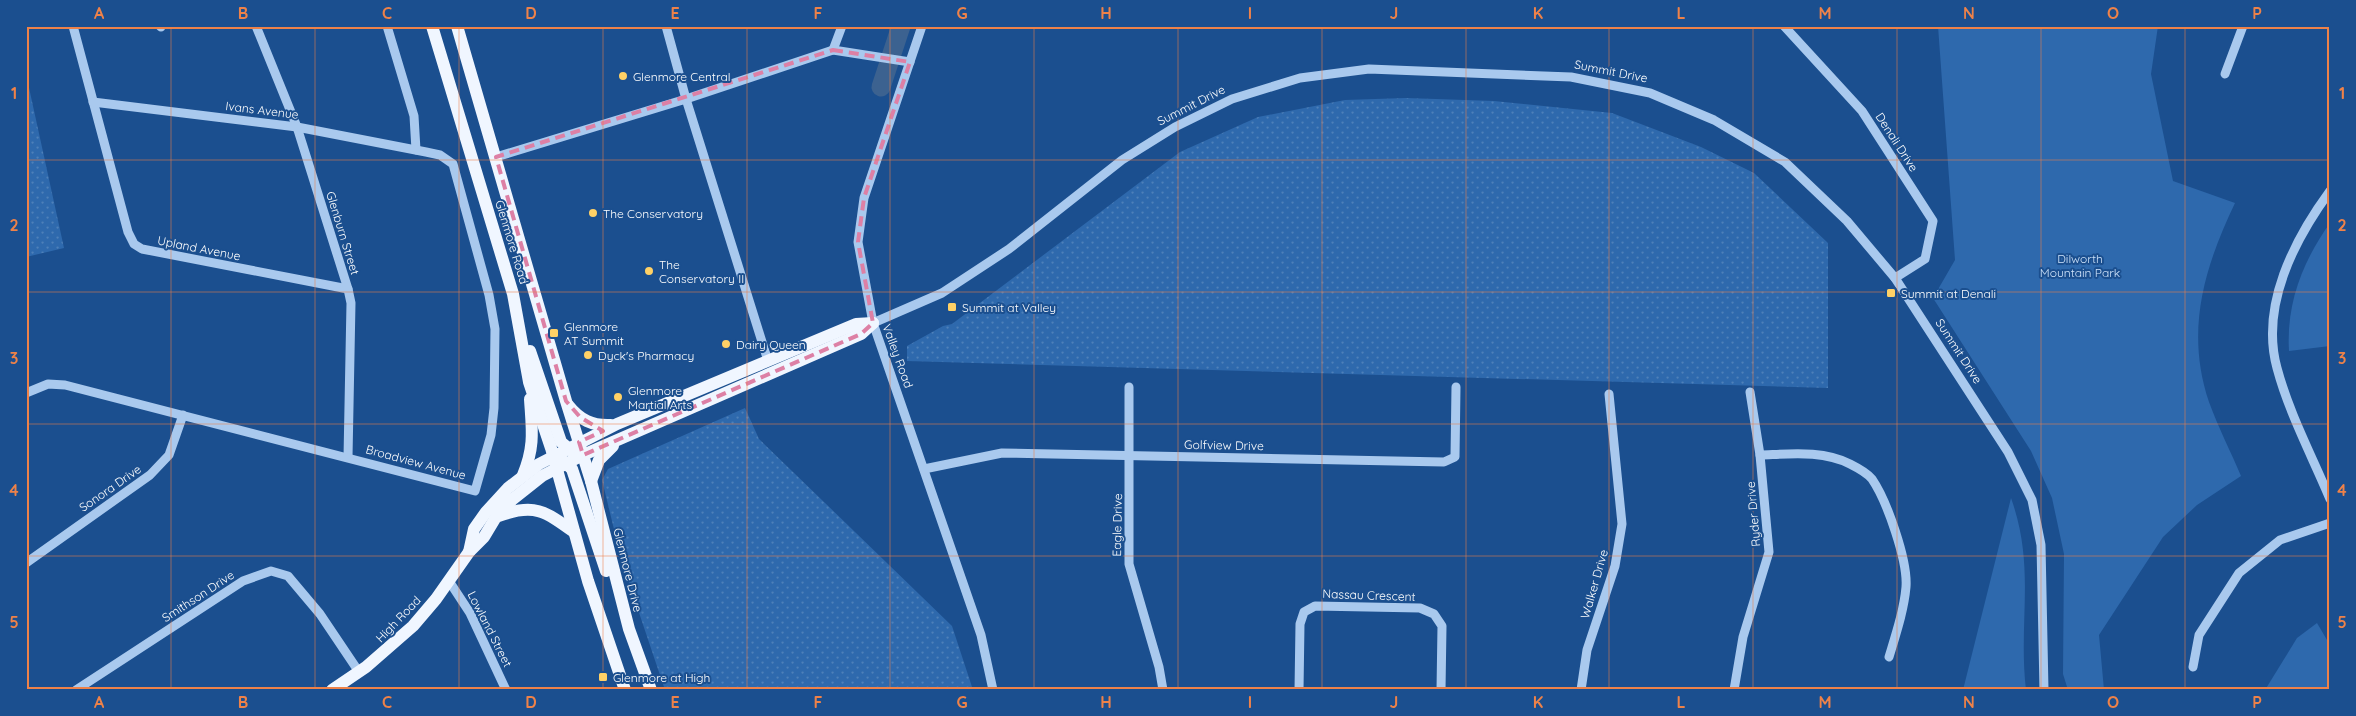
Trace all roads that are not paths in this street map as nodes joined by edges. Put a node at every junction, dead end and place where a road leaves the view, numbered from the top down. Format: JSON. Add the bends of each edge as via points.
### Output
{"nodes":[{"id":1,"x":73,"y":26,"type":"edge"},
{"id":2,"x":256,"y":26,"type":"edge"},
{"id":3,"x":387,"y":26,"type":"edge"},
{"id":4,"x":432,"y":26,"type":"edge"},
{"id":5,"x":666,"y":26,"type":"edge"},
{"id":6,"x":842,"y":26,"type":"edge"},
{"id":7,"x":922,"y":26,"type":"edge"},
{"id":8,"x":1784,"y":26,"type":"edge"},
{"id":9,"x":2243,"y":26,"type":"edge"},
{"id":10,"x":458,"y":28,"type":"edge"},
{"id":11,"x":833,"y":50,"type":"junction"},
{"id":12,"x":910,"y":62,"type":"junction"},
{"id":13,"x":2226,"y":74,"type":"dead end"},
{"id":14,"x":686,"y":99,"type":"junction"},
{"id":15,"x":93,"y":102,"type":"junction"},
{"id":16,"x":297,"y":127,"type":"junction"},
{"id":17,"x":416,"y":150,"type":"junction"},
{"id":18,"x":426,"y":152,"type":"joint"},
{"id":19,"x":496,"y":156,"type":"junction"},
{"id":20,"x":2330,"y":191,"type":"edge"},
{"id":21,"x":1895,"y":278,"type":"junction"},
{"id":22,"x":348,"y":289,"type":"junction"},
{"id":23,"x":513,"y":294,"type":"junction"},
{"id":24,"x":872,"y":322,"type":"junction"},
{"id":25,"x":768,"y":361,"type":"junction"},
{"id":26,"x":529,"y":382,"type":"junction"},
{"id":27,"x":1129,"y":387,"type":"dead end"},
{"id":28,"x":1456,"y":387,"type":"dead end"},
{"id":29,"x":1750,"y":392,"type":"dead end"},
{"id":30,"x":26,"y":393,"type":"edge"},
{"id":31,"x":1610,"y":394,"type":"dead end"},
{"id":32,"x":566,"y":400,"type":"junction"},
{"id":33,"x":183,"y":415,"type":"junction"},
{"id":34,"x":617,"y":424,"type":"junction"},
{"id":35,"x":623,"y":438,"type":"junction"},
{"id":36,"x":579,"y":442,"type":"junction"},
{"id":37,"x":567,"y":448,"type":"junction"},
{"id":38,"x":583,"y":455,"type":"junction"},
{"id":39,"x":1760,"y":455,"type":"junction"},
{"id":40,"x":1130,"y":456,"type":"junction"},
{"id":41,"x":348,"y":457,"type":"junction"},
{"id":42,"x":559,"y":462,"type":"junction"},
{"id":43,"x":924,"y":469,"type":"junction"},
{"id":44,"x":523,"y":475,"type":"junction"},
{"id":45,"x":591,"y":481,"type":"junction"},
{"id":46,"x":2330,"y":499,"type":"edge"},
{"id":47,"x":496,"y":517,"type":"junction"},
{"id":48,"x":2330,"y":523,"type":"edge"},
{"id":49,"x":574,"y":532,"type":"junction"},
{"id":50,"x":469,"y":552,"type":"junction"},
{"id":51,"x":26,"y":563,"type":"edge"},
{"id":52,"x":449,"y":582,"type":"junction"},
{"id":53,"x":629,"y":629,"type":"junction"},
{"id":54,"x":1889,"y":657,"type":"dead end"},
{"id":55,"x":2193,"y":667,"type":"dead end"},
{"id":56,"x":359,"y":672,"type":"junction"},
{"id":57,"x":76,"y":690,"type":"edge"},
{"id":58,"x":332,"y":690,"type":"edge"},
{"id":59,"x":506,"y":690,"type":"edge"},
{"id":60,"x":625,"y":690,"type":"edge"},
{"id":61,"x":650,"y":690,"type":"edge"},
{"id":62,"x":993,"y":690,"type":"edge"},
{"id":63,"x":1163,"y":690,"type":"edge"},
{"id":64,"x":1299,"y":690,"type":"edge"},
{"id":65,"x":1441,"y":690,"type":"edge"},
{"id":66,"x":1581,"y":690,"type":"edge"},
{"id":67,"x":1734,"y":690,"type":"edge"},
{"id":68,"x":2044,"y":690,"type":"edge"}],
"edges":[{"from":1,"to":15,"type":"street"},
{"from":2,"to":16,"type":"street","name":"Glenburn Street"},
{"from":3,"to":17,"type":"street","via":[[414,116]]},
{"from":4,"to":23,"type":"main road","name":"Glenmore Road"},
{"from":5,"to":14,"type":"street"},
{"from":6,"to":11,"type":"street"},
{"from":7,"to":12,"type":"street","name":"Valley Road"},
{"from":8,"to":21,"type":"street","name":"Denali Drive","via":[[1862,111],[1933,221],[1925,259]]},
{"from":9,"to":13,"type":"street"},
{"from":10,"to":19,"type":"main road","name":"Glenmore Road"},
{"from":11,"to":12,"type":"street"},
{"from":11,"to":14,"type":"street"},
{"from":12,"to":24,"type":"street","name":"Valley Road","via":[[864,198],[858,242]]},
{"from":14,"to":19,"type":"street"},
{"from":14,"to":25,"type":"street"},
{"from":15,"to":16,"type":"street","name":"Ivans Avenue"},
{"from":15,"to":22,"type":"street","name":"Upland Avenue","via":[[134,244],[142,249]]},
{"from":16,"to":17,"type":"street","name":"Ivans Avenue"},
{"from":16,"to":22,"type":"street","name":"Glenburn Street"},
{"from":17,"to":18,"type":"street","name":"Ivans Avenue"},
{"from":18,"to":41,"type":"street","name":"Broadview Avenue","via":[[453,164],[490,296],[495,329],[491,435],[475,491]]},
{"from":19,"to":32,"type":"main road","name":"Glenmore Road"},
{"from":20,"to":46,"type":"street","via":[[2290,256],[2273,324],[2276,366]]},
{"from":21,"to":24,"type":"street","name":"Summit Drive","via":[[1847,221],[1785,162],[1714,120],[1650,93],[1570,77],[1369,69],[1300,78],[1232,99],[1175,127],[1122,160],[992,260],[942,293]]},
{"from":21,"to":68,"type":"street","name":"Summit Drive","via":[[2008,452],[2032,500],[2041,545]]},
{"from":22,"to":41,"type":"street","name":"Glenburn Street"},
{"from":23,"to":26,"type":"main road","name":"Glenmore Road"},
{"from":23,"to":37,"type":"main road","via":[[561,442]]},
{"from":24,"to":25,"type":"main road","name":"Summit Drive","via":[[856,324]]},
{"from":24,"to":35,"type":"main road","name":"Summit Drive","via":[[861,334]]},
{"from":24,"to":43,"type":"street","name":"Valley Road"},
{"from":25,"to":34,"type":"main road","name":"Summit Drive"},
{"from":26,"to":42,"type":"main road","name":"Glenmore Road"},
{"from":26,"to":44,"type":"main road","via":[[533,444]]},
{"from":27,"to":40,"type":"street","name":"Eagle Drive"},
{"from":28,"to":40,"type":"street","name":"Golfview Drive","via":[[1455,457],[1444,462]]},
{"from":29,"to":39,"type":"street","name":"Ryder Drive"},
{"from":30,"to":33,"type":"street","name":"Broadview Avenue","via":[[48,384],[65,385]]},
{"from":31,"to":66,"type":"street","name":"Walker Drive","via":[[1622,524],[1615,566],[1586,650]]},
{"from":32,"to":34,"type":"main road","via":[[580,417],[592,424]]},
{"from":32,"to":36,"type":"main road","name":"Glenmore Road"},
{"from":33,"to":41,"type":"street","name":"Broadview Avenue"},
{"from":33,"to":51,"type":"street","name":"Sonora Drive","via":[[169,455],[150,475]]},
{"from":34,"to":36,"type":"main road","name":"Summit Drive"},
{"from":35,"to":38,"type":"main road","name":"Summit Drive"},
{"from":35,"to":45,"type":"main road","via":[[603,456]]},
{"from":36,"to":37,"type":"main road","name":"Summit Drive"},
{"from":36,"to":38,"type":"main road","name":"Glenmore Road"},
{"from":37,"to":38,"type":"main road"},
{"from":37,"to":42,"type":"main road","name":"Summit Drive"},
{"from":38,"to":42,"type":"main road","name":"Summit Drive"},
{"from":38,"to":45,"type":"main road","name":"Glenmore Drive"},
{"from":39,"to":54,"type":"street","via":[[1832,457],[1871,478],[1890,519],[1906,567],[1906,586]]},
{"from":39,"to":67,"type":"street","name":"Ryder Drive","via":[[1769,552],[1743,637]]},
{"from":40,"to":43,"type":"street","name":"Golfview Drive","via":[[1002,453]]},
{"from":40,"to":63,"type":"street","name":"Eagle Drive","via":[[1129,564]]},
{"from":42,"to":44,"type":"main road","name":"High Road"},
{"from":42,"to":47,"type":"main road","name":"High Road"},
{"from":42,"to":49,"type":"main road"},
{"from":42,"to":53,"type":"main road","via":[[572,469]]},
{"from":43,"to":62,"type":"street","name":"Valley Road","via":[[981,635]]},
{"from":44,"to":50,"type":"main road","name":"High Road","via":[[486,512],[474,529]]},
{"from":45,"to":53,"type":"main road","name":"Glenmore Drive"},
{"from":47,"to":49,"type":"main road","via":[[527,508],[537,509]]},
{"from":47,"to":50,"type":"main road","name":"High Road","via":[[484,537]]},
{"from":48,"to":55,"type":"street","via":[[2280,540],[2239,573],[2199,635]]},
{"from":49,"to":60,"type":"main road"},
{"from":50,"to":52,"type":"main road","name":"High Road"},
{"from":52,"to":56,"type":"main road","name":"High Road","via":[[413,626]]},
{"from":52,"to":59,"type":"street","name":"Lowland Street","via":[[470,613]]},
{"from":53,"to":61,"type":"main road","name":"Glenmore Drive"},
{"from":56,"to":57,"type":"street","name":"Smithson Drive","via":[[320,614],[288,576],[271,570],[243,581]]},
{"from":56,"to":58,"type":"main road","name":"High Road"},
{"from":64,"to":65,"type":"street","name":"Nassau Crescent","via":[[1300,624],[1304,612],[1315,606],[1420,608],[1434,614],[1442,626]]}]}
